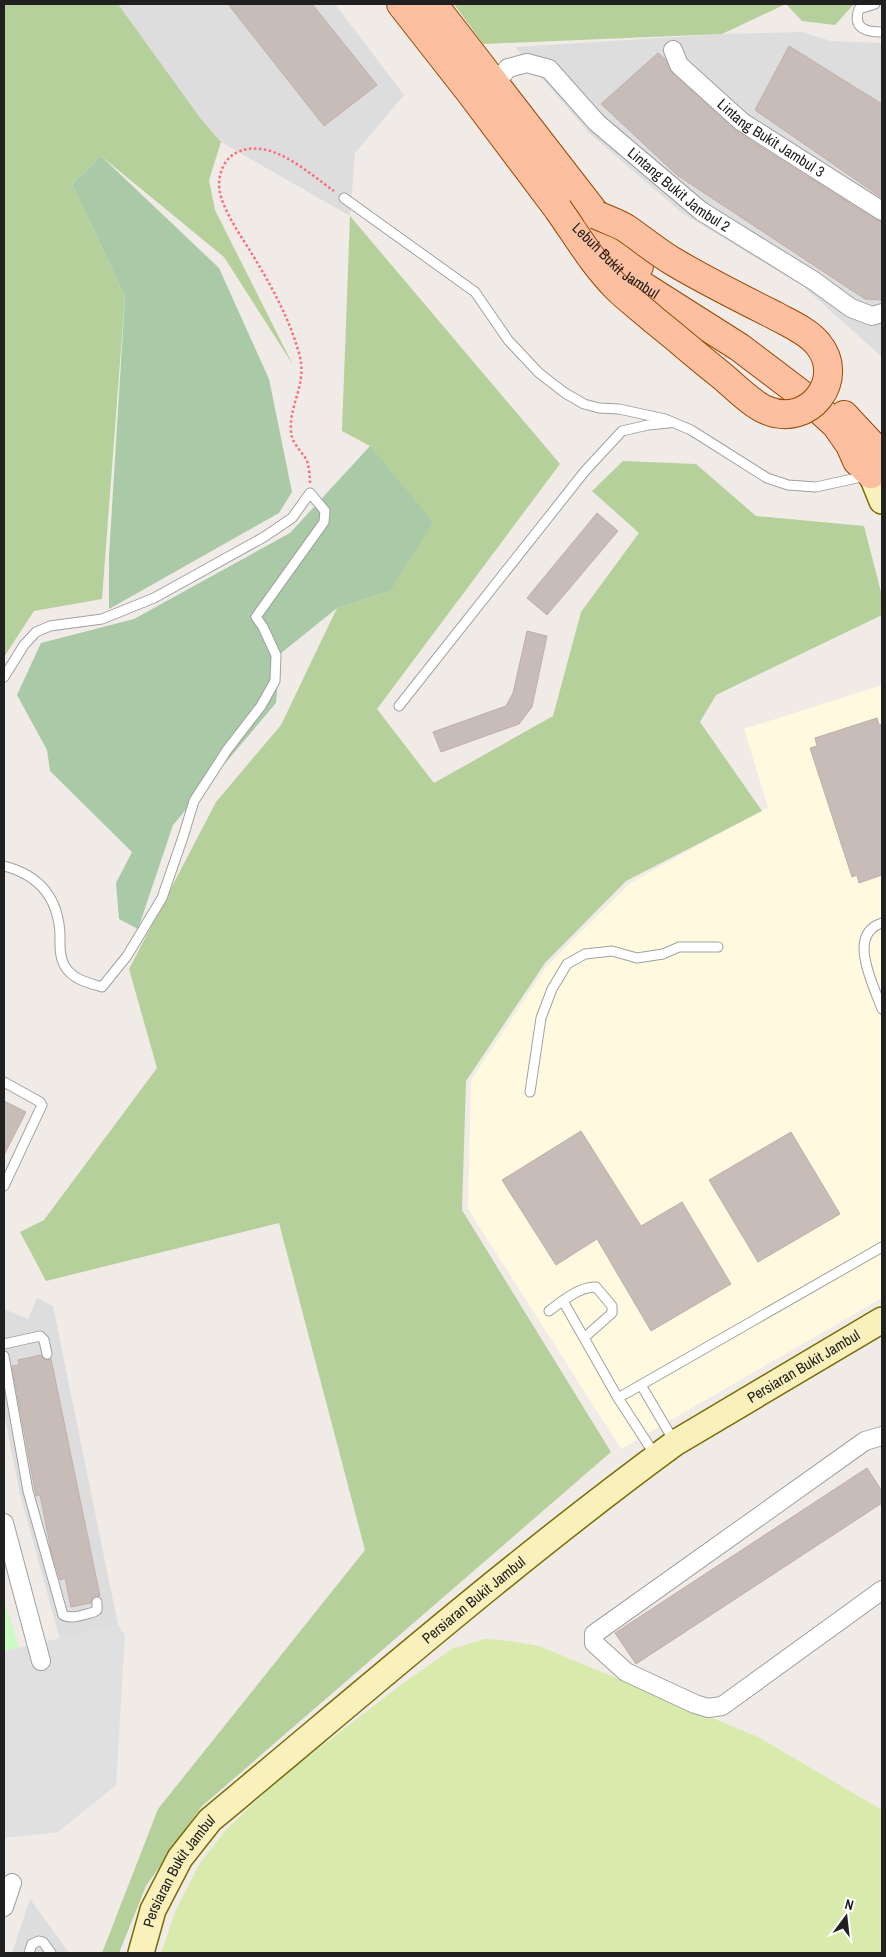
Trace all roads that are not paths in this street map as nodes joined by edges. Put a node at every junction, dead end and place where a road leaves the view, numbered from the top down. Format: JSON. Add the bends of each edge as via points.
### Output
{"nodes":[{"id":1,"x":401,"y":4,"type":"edge"},
{"id":2,"x":433,"y":4,"type":"edge"},
{"id":3,"x":875,"y":4,"type":"edge"},
{"id":4,"x":882,"y":32,"type":"edge"},
{"id":5,"x":673,"y":50,"type":"dead end"},
{"id":6,"x":495,"y":84,"type":"junction"},
{"id":7,"x":344,"y":198,"type":"road end"},
{"id":8,"x":558,"y":210,"type":"junction"},
{"id":9,"x":882,"y":211,"type":"edge"},
{"id":10,"x":596,"y":215,"type":"junction"},
{"id":11,"x":882,"y":313,"type":"edge"},
{"id":12,"x":672,"y":423,"type":"junction"},
{"id":13,"x":871,"y":474,"type":"junction"},
{"id":14,"x":882,"y":501,"type":"edge"},
{"id":15,"x":4,"y":677,"type":"edge"},
{"id":16,"x":399,"y":706,"type":"dead end"},
{"id":17,"x":4,"y":866,"type":"edge"},
{"id":18,"x":882,"y":923,"type":"edge"},
{"id":19,"x":718,"y":947,"type":"dead end"},
{"id":20,"x":882,"y":1009,"type":"edge"},
{"id":21,"x":4,"y":1082,"type":"edge"},
{"id":22,"x":530,"y":1092,"type":"dead end"},
{"id":23,"x":4,"y":1186,"type":"edge"},
{"id":24,"x":882,"y":1247,"type":"edge"},
{"id":25,"x":563,"y":1301,"type":"junction"},
{"id":26,"x":549,"y":1311,"type":"dead end"},
{"id":27,"x":882,"y":1320,"type":"edge"},
{"id":28,"x":585,"y":1337,"type":"junction"},
{"id":29,"x":4,"y":1344,"type":"edge"},
{"id":30,"x":47,"y":1354,"type":"dead end"},
{"id":31,"x":4,"y":1356,"type":"edge"},
{"id":32,"x":641,"y":1385,"type":"junction"},
{"id":33,"x":7,"y":1388,"type":"edge"},
{"id":34,"x":618,"y":1398,"type":"junction"},
{"id":35,"x":882,"y":1436,"type":"edge"},
{"id":36,"x":666,"y":1450,"type":"junction"},
{"id":37,"x":4,"y":1523,"type":"edge"},
{"id":38,"x":882,"y":1590,"type":"edge"},
{"id":39,"x":97,"y":1602,"type":"dead end"},
{"id":40,"x":41,"y":1660,"type":"dead end"},
{"id":41,"x":12,"y":1883,"type":"dead end"},
{"id":42,"x":4,"y":1907,"type":"edge"},
{"id":43,"x":30,"y":1953,"type":"edge"},
{"id":44,"x":51,"y":1953,"type":"edge"},
{"id":45,"x":141,"y":1953,"type":"edge"}],
"edges":[{"from":1,"to":8,"type":"main road","name":"Lebuh Bukit Jambul"},
{"from":2,"to":6,"type":"main road","name":"Lebuh Bukit Jambul"},
{"from":3,"to":4,"type":"lane","via":[[859,9],[856,16],[859,26],[867,32]]},
{"from":5,"to":9,"type":"street","name":"Lintang Bukit Jambul 3","via":[[679,65],[742,122]]},
{"from":6,"to":10,"type":"main road","name":"Lebuh Bukit Jambul"},
{"from":6,"to":11,"type":"street","name":"Lintang Bukit Jambul 2","via":[[508,68],[527,63],[549,69],[597,123],[701,211],[814,281],[851,308],[872,316]]},
{"from":7,"to":12,"type":"lane","via":[[475,292],[508,340],[539,373],[565,392],[584,404]]},
{"from":8,"to":10,"type":"main road","bridge":true,"via":[[617,288],[737,388],[766,410],[791,414],[811,407],[824,388],[829,368],[817,342],[796,327],[674,262],[626,228]]},
{"from":8,"to":13,"type":"main road","name":"Lebuh Bukit Jambul","via":[[624,274],[738,347],[809,400],[836,425],[850,444],[856,461]]},
{"from":10,"to":13,"type":"main road","name":"Lebuh Bukit Jambul","via":[[622,248],[656,279],[822,395],[852,422],[871,444]]},
{"from":12,"to":13,"type":"lane","via":[[692,430],[767,478],[788,485],[816,487]]},
{"from":12,"to":16,"type":"lane","via":[[622,431],[584,471]]},
{"from":13,"to":14,"type":"street","name":"Lebuh Bukit Jambul"},
{"from":15,"to":17,"type":"lane","via":[[36,632],[50,626],[102,619],[154,598],[264,537],[292,518],[310,493],[325,511],[324,522],[256,617],[276,655],[275,681],[194,801],[162,898],[127,956],[102,987],[78,979],[66,969],[62,961],[56,912],[43,886],[31,877]]},
{"from":18,"to":20,"type":"lane","via":[[867,933],[863,944],[864,957]]},
{"from":19,"to":22,"type":"lane","via":[[679,947],[663,954],[637,958],[612,952],[585,954],[567,964],[552,989],[541,1018]]},
{"from":21,"to":23,"type":"lane","via":[[42,1104]]},
{"from":24,"to":32,"type":"lane"},
{"from":25,"to":26,"type":"lane"},
{"from":25,"to":28,"type":"lane"},
{"from":25,"to":28,"type":"lane","via":[[596,1287],[612,1306],[612,1313]]},
{"from":27,"to":36,"type":"street","name":"Persiaran Bukit Jambul"},
{"from":28,"to":34,"type":"lane"},
{"from":29,"to":30,"type":"lane","via":[[40,1336]]},
{"from":31,"to":33,"type":"lane"},
{"from":32,"to":34,"type":"lane"},
{"from":32,"to":36,"type":"lane"},
{"from":33,"to":39,"type":"lane","via":[[28,1492],[63,1615],[67,1618],[94,1612]]},
{"from":34,"to":36,"type":"lane"},
{"from":35,"to":38,"type":"street","via":[[865,1441],[594,1634],[594,1643],[626,1672],[694,1704],[708,1708],[722,1706]]},
{"from":36,"to":45,"type":"street","name":"Persiaran Bukit Jambul","via":[[554,1534],[210,1820],[180,1858],[153,1910]]},
{"from":37,"to":40,"type":"street"},
{"from":41,"to":42,"type":"street"},
{"from":43,"to":44,"type":"lane","via":[[32,1944],[39,1941]]}]}
